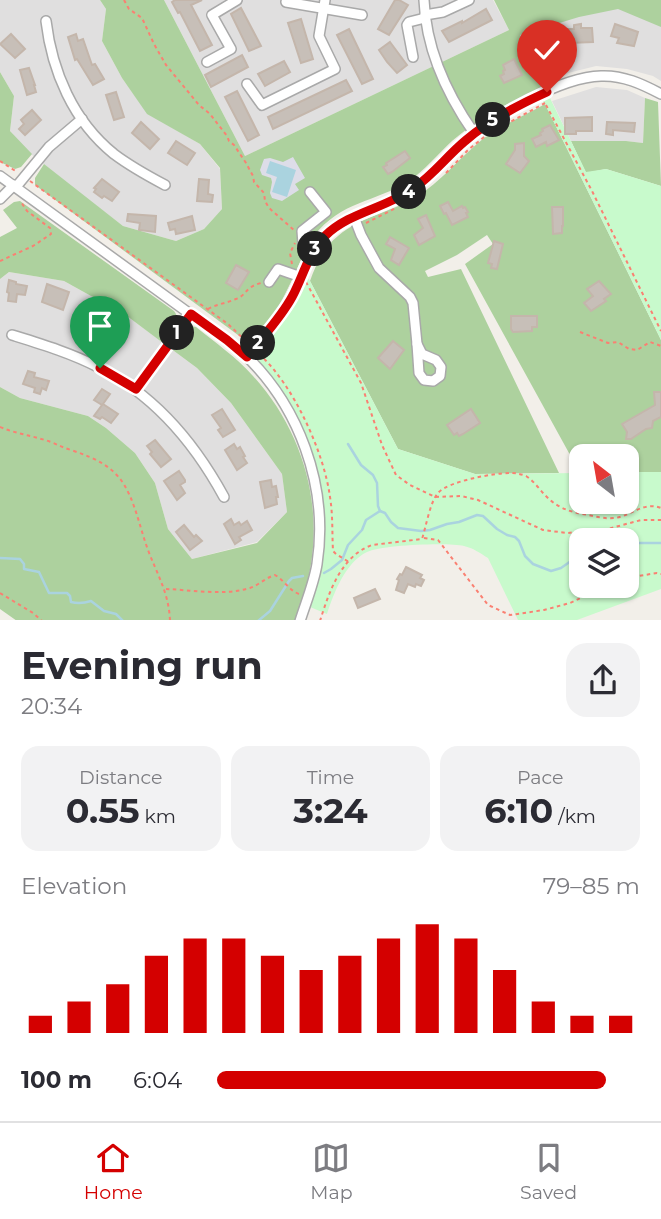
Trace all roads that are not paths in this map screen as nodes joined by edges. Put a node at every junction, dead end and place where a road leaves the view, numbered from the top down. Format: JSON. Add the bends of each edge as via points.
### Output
{"nodes":[{"id":1,"x":237,"y":0,"type":"edge"},
{"id":2,"x":424,"y":0,"type":"edge"},
{"id":3,"x":469,"y":0,"type":"edge"},
{"id":4,"x":286,"y":2,"type":"edge"},
{"id":5,"x":324,"y":4,"type":"edge"},
{"id":6,"x":362,"y":15,"type":"dead end"},
{"id":7,"x":425,"y":16,"type":"junction"},
{"id":8,"x":46,"y":21,"type":"dead end"},
{"id":9,"x":413,"y":57,"type":"dead end"},
{"id":10,"x":207,"y":62,"type":"dead end"},
{"id":11,"x":247,"y":84,"type":"dead end"},
{"id":12,"x":661,"y":94,"type":"edge"},
{"id":13,"x":82,"y":119,"type":"junction"},
{"id":14,"x":474,"y":133,"type":"junction"},
{"id":15,"x":0,"y":176,"type":"edge"},
{"id":16,"x":165,"y":185,"type":"dead end"},
{"id":17,"x":13,"y":188,"type":"junction"},
{"id":18,"x":310,"y":192,"type":"dead end"},
{"id":19,"x":0,"y":199,"type":"edge"},
{"id":20,"x":354,"y":217,"type":"junction"},
{"id":21,"x":313,"y":253,"type":"junction"},
{"id":22,"x":301,"y":277,"type":"junction"},
{"id":23,"x":269,"y":282,"type":"road end"},
{"id":24,"x":191,"y":314,"type":"junction"},
{"id":25,"x":12,"y":335,"type":"dead end"},
{"id":26,"x":417,"y":344,"type":"dead end"},
{"id":27,"x":250,"y":353,"type":"junction"},
{"id":28,"x":136,"y":389,"type":"junction"},
{"id":29,"x":224,"y":497,"type":"dead end"},
{"id":30,"x":300,"y":620,"type":"edge"}],
"edges":[{"from":1,"to":10,"type":"street","via":[[212,15],[231,49]]},
{"from":2,"to":7,"type":"street"},
{"from":3,"to":7,"type":"street"},
{"from":4,"to":5,"type":"street"},
{"from":5,"to":6,"type":"street"},
{"from":5,"to":11,"type":"street","via":[[319,36],[335,69],[262,105]]},
{"from":7,"to":9,"type":"street","via":[[407,25]]},
{"from":7,"to":14,"type":"street","via":[[442,78]]},
{"from":8,"to":13,"type":"street","via":[[57,72]]},
{"from":12,"to":14,"type":"street","via":[[627,79],[583,78],[514,108]]},
{"from":13,"to":16,"type":"street","via":[[111,152]]},
{"from":13,"to":17,"type":"street","via":[[48,147]]},
{"from":14,"to":20,"type":"street","via":[[413,189]]},
{"from":15,"to":17,"type":"street"},
{"from":17,"to":19,"type":"street"},
{"from":17,"to":24,"type":"street"},
{"from":18,"to":21,"type":"street","via":[[326,212],[302,231],[303,244]]},
{"from":20,"to":21,"type":"street","via":[[333,229]]},
{"from":20,"to":26,"type":"street","via":[[379,268],[413,303]]},
{"from":21,"to":22,"type":"street"},
{"from":22,"to":23,"type":"street","via":[[278,269]]},
{"from":22,"to":27,"type":"street","via":[[282,313]]},
{"from":24,"to":27,"type":"street"},
{"from":24,"to":28,"type":"street"},
{"from":25,"to":28,"type":"street","via":[[79,358]]},
{"from":27,"to":30,"type":"street","via":[[293,420],[314,480],[318,554]]},
{"from":28,"to":29,"type":"street","via":[[187,438]]}]}
